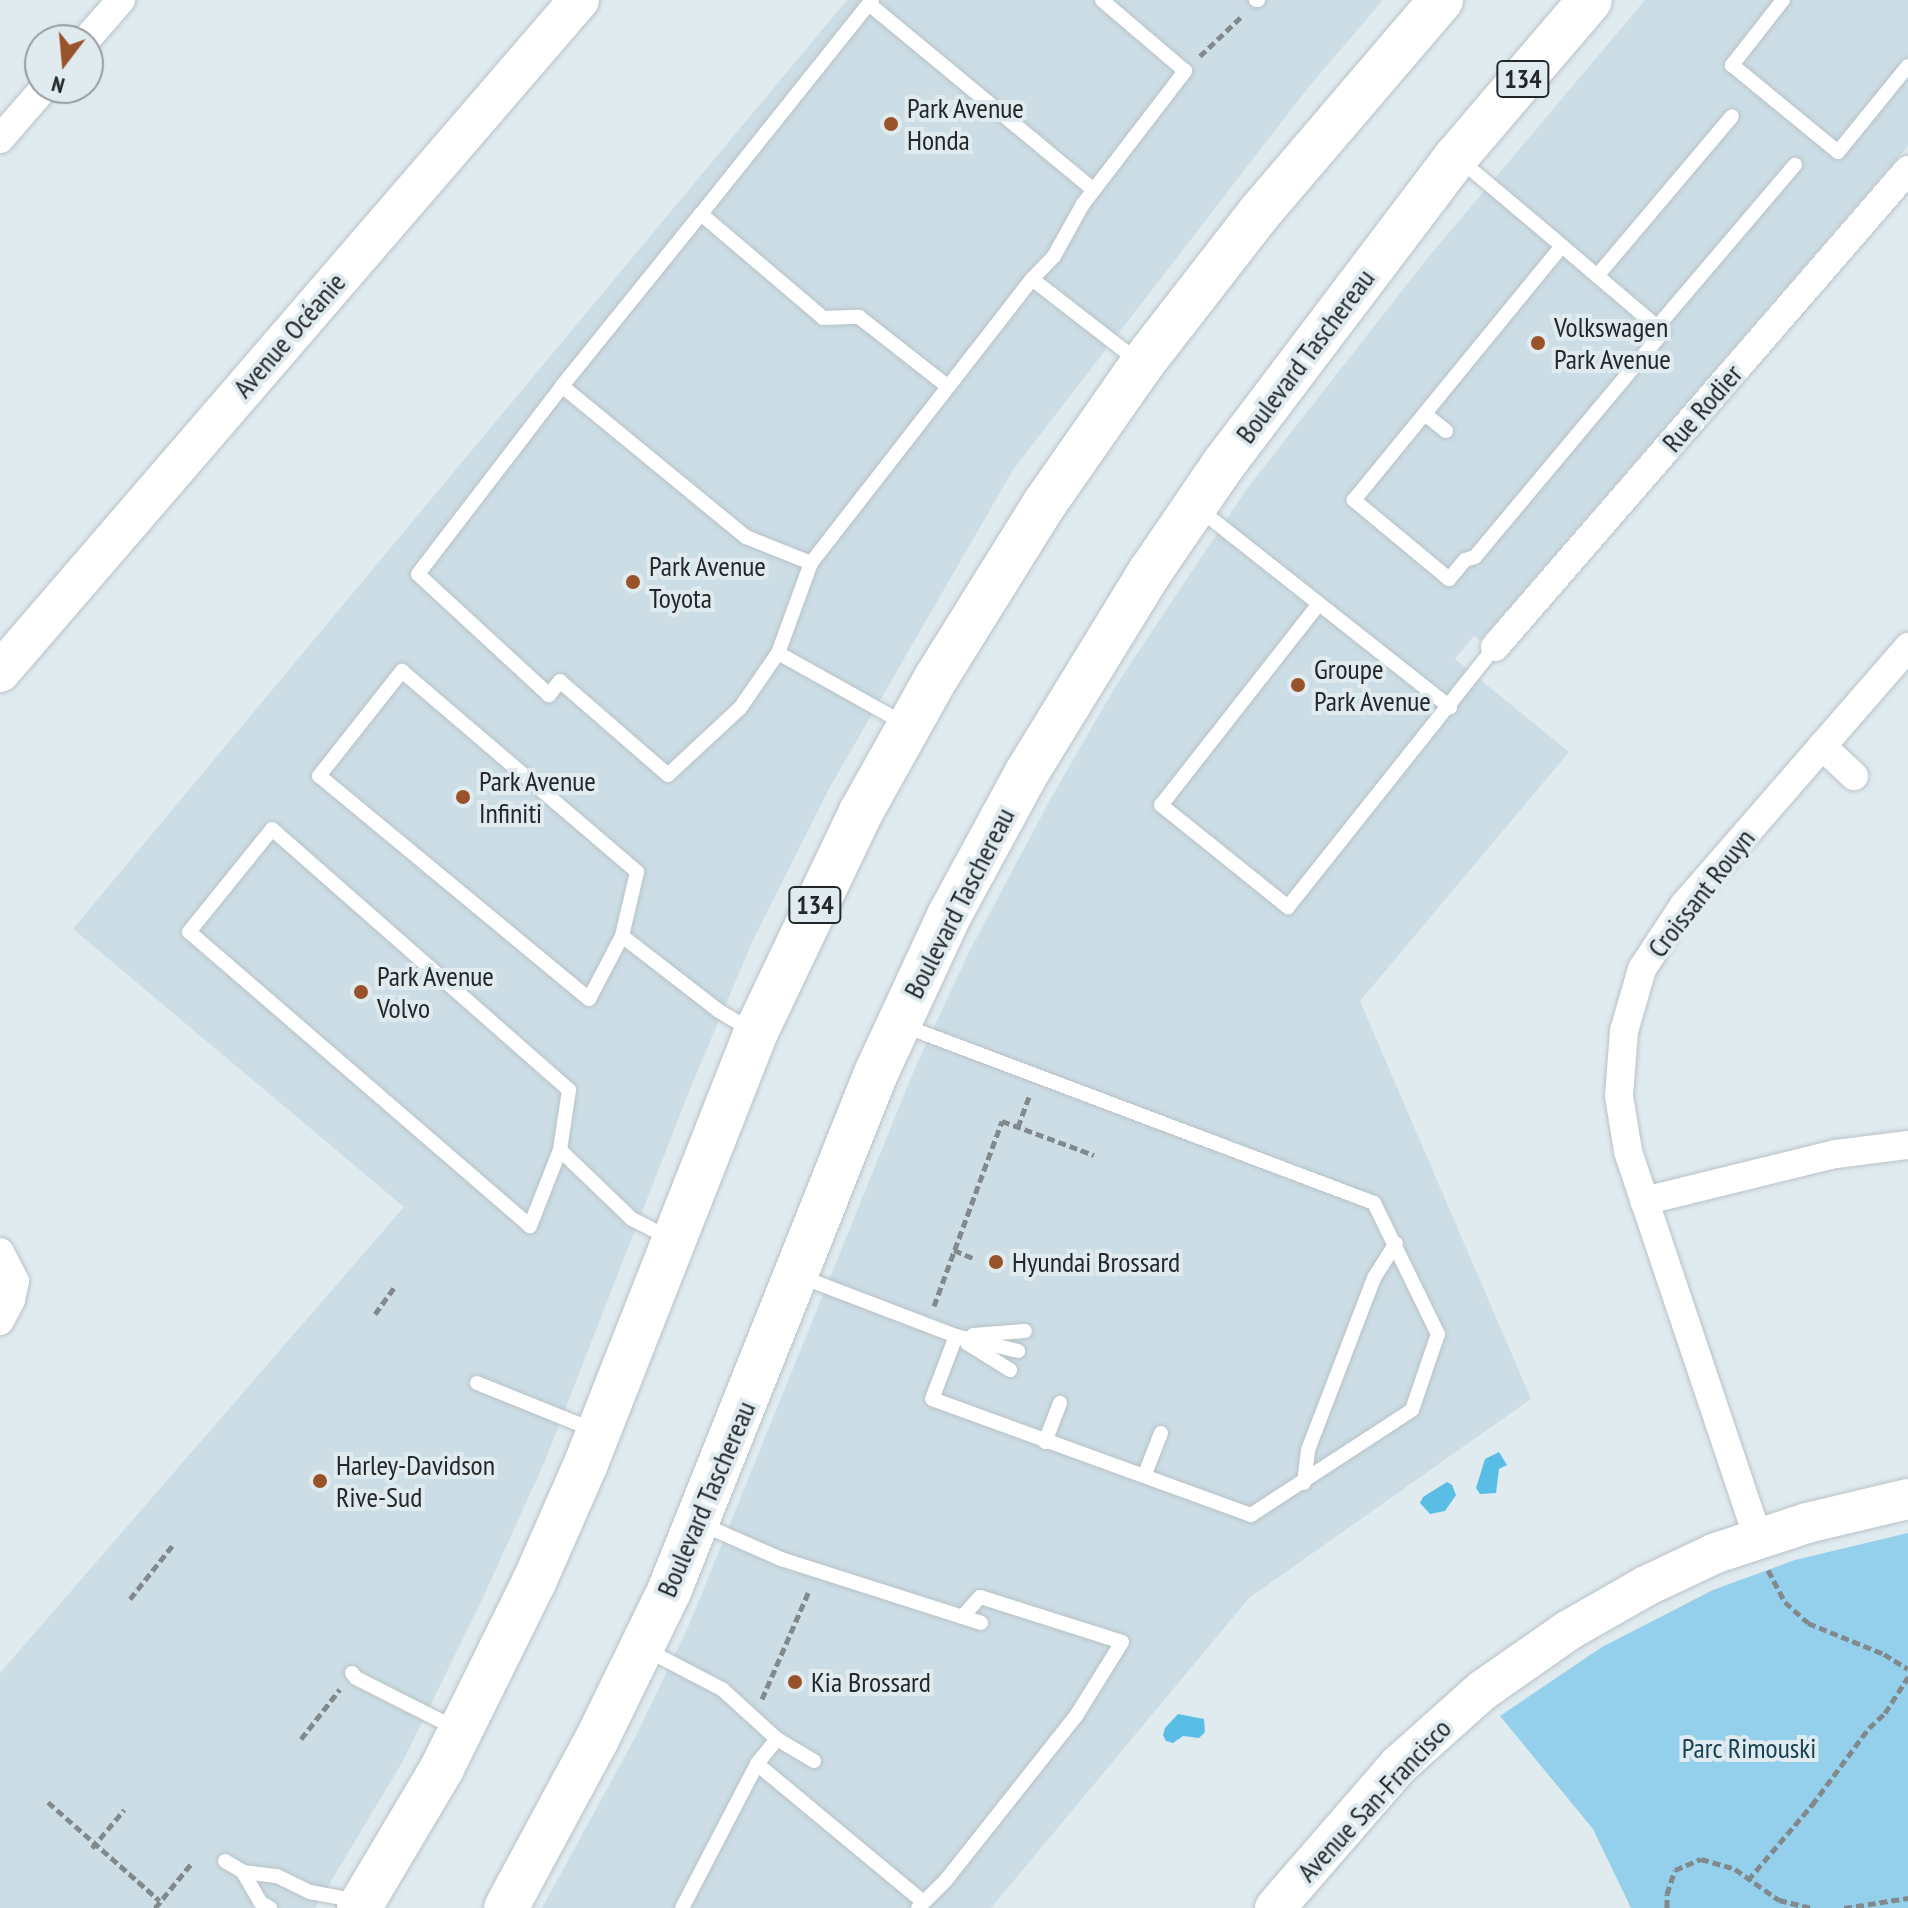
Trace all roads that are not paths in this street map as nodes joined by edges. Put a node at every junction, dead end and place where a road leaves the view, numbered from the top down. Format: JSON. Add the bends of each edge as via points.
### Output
{"nodes":[{"id":1,"x":121,"y":0,"type":"edge"},
{"id":2,"x":579,"y":0,"type":"edge"},
{"id":3,"x":1102,"y":0,"type":"edge"},
{"id":4,"x":1441,"y":0,"type":"edge"},
{"id":5,"x":1590,"y":0,"type":"edge"},
{"id":6,"x":1783,"y":0,"type":"edge"},
{"id":7,"x":870,"y":2,"type":"edge"},
{"id":8,"x":100,"y":24,"type":"edge"},
{"id":9,"x":1908,"y":66,"type":"edge"},
{"id":10,"x":30,"y":104,"type":"edge"},
{"id":11,"x":1732,"y":116,"type":"dead end"},
{"id":12,"x":0,"y":139,"type":"edge"},
{"id":13,"x":1456,"y":157,"type":"junction"},
{"id":14,"x":1795,"y":165,"type":"dead end"},
{"id":15,"x":1908,"y":170,"type":"edge"},
{"id":16,"x":1094,"y":190,"type":"junction"},
{"id":17,"x":701,"y":214,"type":"junction"},
{"id":18,"x":1562,"y":246,"type":"junction"},
{"id":19,"x":1597,"y":276,"type":"junction"},
{"id":20,"x":1032,"y":279,"type":"junction"},
{"id":21,"x":1657,"y":327,"type":"junction"},
{"id":22,"x":1142,"y":364,"type":"junction"},
{"id":23,"x":562,"y":386,"type":"junction"},
{"id":24,"x":947,"y":386,"type":"junction"},
{"id":25,"x":1425,"y":414,"type":"junction"},
{"id":26,"x":1446,"y":431,"type":"dead end"},
{"id":27,"x":1195,"y":505,"type":"junction"},
{"id":28,"x":811,"y":563,"type":"junction"},
{"id":29,"x":1318,"y":605,"type":"junction"},
{"id":30,"x":1495,"y":647,"type":"joint"},
{"id":31,"x":1908,"y":647,"type":"edge"},
{"id":32,"x":778,"y":653,"type":"junction"},
{"id":33,"x":0,"y":672,"type":"edge"},
{"id":34,"x":1450,"y":707,"type":"junction"},
{"id":35,"x":909,"y":726,"type":"junction"},
{"id":36,"x":1822,"y":746,"type":"junction"},
{"id":37,"x":1854,"y":776,"type":"dead end"},
{"id":38,"x":622,"y":936,"type":"junction"},
{"id":39,"x":898,"y":1024,"type":"junction"},
{"id":40,"x":756,"y":1032,"type":"junction"},
{"id":41,"x":1908,"y":1145,"type":"edge"},
{"id":42,"x":560,"y":1150,"type":"junction"},
{"id":43,"x":1644,"y":1201,"type":"junction"},
{"id":44,"x":673,"y":1240,"type":"junction"},
{"id":45,"x":1396,"y":1243,"type":"junction"},
{"id":46,"x":0,"y":1252,"type":"edge"},
{"id":47,"x":795,"y":1274,"type":"junction"},
{"id":48,"x":0,"y":1321,"type":"edge"},
{"id":49,"x":1025,"y":1331,"type":"dead end"},
{"id":50,"x":956,"y":1336,"type":"junction"},
{"id":51,"x":1018,"y":1351,"type":"dead end"},
{"id":52,"x":1010,"y":1370,"type":"dead end"},
{"id":53,"x":477,"y":1383,"type":"dead end"},
{"id":54,"x":1060,"y":1403,"type":"dead end"},
{"id":55,"x":599,"y":1432,"type":"junction"},
{"id":56,"x":1161,"y":1433,"type":"dead end"},
{"id":57,"x":1045,"y":1442,"type":"junction"},
{"id":58,"x":1145,"y":1474,"type":"junction"},
{"id":59,"x":1304,"y":1483,"type":"junction"},
{"id":60,"x":1908,"y":1499,"type":"edge"},
{"id":61,"x":699,"y":1522,"type":"junction"},
{"id":62,"x":1762,"y":1552,"type":"junction"},
{"id":63,"x":962,"y":1617,"type":"junction"},
{"id":64,"x":981,"y":1623,"type":"dead end"},
{"id":65,"x":643,"y":1647,"type":"junction"},
{"id":66,"x":352,"y":1673,"type":"road end"},
{"id":67,"x":461,"y":1731,"type":"junction"},
{"id":68,"x":777,"y":1739,"type":"junction"},
{"id":69,"x":814,"y":1761,"type":"dead end"},
{"id":70,"x":757,"y":1764,"type":"junction"},
{"id":71,"x":225,"y":1861,"type":"dead end"},
{"id":72,"x":243,"y":1872,"type":"junction"},
{"id":73,"x":361,"y":1905,"type":"edge"},
{"id":74,"x":921,"y":1905,"type":"edge"},
{"id":75,"x":270,"y":1908,"type":"edge"},
{"id":76,"x":506,"y":1908,"type":"edge"},
{"id":77,"x":682,"y":1908,"type":"edge"},
{"id":78,"x":1275,"y":1908,"type":"edge"}],
"edges":[{"from":1,"to":8,"type":"street"},
{"from":2,"to":33,"type":"street","name":"Avenue Océanie"},
{"from":3,"to":16,"type":"lane","via":[[1185,71]]},
{"from":4,"to":22,"type":"main road","number":"134","via":[[1260,212]]},
{"from":5,"to":13,"type":"main road","name":"Boulevard Taschereau","number":"134"},
{"from":6,"to":9,"type":"lane","via":[[1732,65],[1838,152]]},
{"from":7,"to":16,"type":"lane"},
{"from":7,"to":17,"type":"lane"},
{"from":10,"to":12,"type":"street"},
{"from":11,"to":19,"type":"lane"},
{"from":13,"to":18,"type":"lane"},
{"from":13,"to":27,"type":"main road","name":"Boulevard Taschereau","number":"134"},
{"from":14,"to":21,"type":"lane"},
{"from":15,"to":30,"type":"street","name":"Rue Rodier"},
{"from":16,"to":20,"type":"lane","via":[[1054,256]]},
{"from":17,"to":23,"type":"lane"},
{"from":17,"to":24,"type":"lane","via":[[823,318],[859,317]]},
{"from":18,"to":19,"type":"lane"},
{"from":18,"to":25,"type":"lane"},
{"from":19,"to":21,"type":"lane"},
{"from":20,"to":22,"type":"lane"},
{"from":20,"to":24,"type":"lane"},
{"from":21,"to":25,"type":"lane","via":[[1663,332],[1475,557],[1465,560],[1449,579],[1354,500]]},
{"from":22,"to":35,"type":"main road","number":"134","via":[[1010,557]]},
{"from":23,"to":28,"type":"lane","via":[[746,537]]},
{"from":23,"to":32,"type":"lane","via":[[418,574],[549,695],[560,681],[668,775],[740,708]]},
{"from":24,"to":28,"type":"lane"},
{"from":25,"to":26,"type":"lane"},
{"from":27,"to":29,"type":"lane"},
{"from":27,"to":39,"type":"main road","name":"Boulevard Taschereau","number":"134","via":[[1026,774]]},
{"from":28,"to":32,"type":"lane"},
{"from":29,"to":34,"type":"lane"},
{"from":29,"to":34,"type":"lane","via":[[1161,805],[1288,907]]},
{"from":30,"to":34,"type":"lane"},
{"from":31,"to":36,"type":"street","name":"Croissant Rouyn"},
{"from":32,"to":35,"type":"lane"},
{"from":35,"to":40,"type":"main road","number":"134","via":[[836,861]]},
{"from":36,"to":37,"type":"street"},
{"from":36,"to":43,"type":"street","name":"Croissant Rouyn","via":[[1684,905],[1642,969],[1624,1031],[1619,1096]]},
{"from":38,"to":38,"type":"lane","via":[[589,999],[319,776],[402,671],[637,872]]},
{"from":38,"to":40,"type":"lane","via":[[719,1011]]},
{"from":39,"to":45,"type":"lane","via":[[1374,1203]]},
{"from":39,"to":47,"type":"main road","name":"Boulevard Taschereau","number":"134"},
{"from":40,"to":44,"type":"main road","number":"134"},
{"from":41,"to":43,"type":"street","via":[[1836,1154]]},
{"from":42,"to":42,"type":"lane","via":[[530,1226],[189,932],[272,829],[569,1090]]},
{"from":42,"to":44,"type":"lane","via":[[632,1219]]},
{"from":43,"to":62,"type":"street","name":"Croissant Rouyn"},
{"from":44,"to":55,"type":"main road","number":"134"},
{"from":45,"to":59,"type":"lane","via":[[1374,1278],[1308,1450]]},
{"from":45,"to":59,"type":"lane","via":[[1438,1334],[1412,1410]]},
{"from":46,"to":48,"type":"street","via":[[15,1281]]},
{"from":47,"to":50,"type":"lane"},
{"from":47,"to":61,"type":"main road","name":"Boulevard Taschereau","number":"134"},
{"from":49,"to":50,"type":"lane"},
{"from":50,"to":51,"type":"lane"},
{"from":50,"to":52,"type":"lane"},
{"from":50,"to":57,"type":"lane","via":[[932,1399]]},
{"from":53,"to":55,"type":"lane"},
{"from":54,"to":57,"type":"lane"},
{"from":55,"to":67,"type":"main road","number":"134"},
{"from":56,"to":58,"type":"lane"},
{"from":57,"to":58,"type":"lane"},
{"from":58,"to":59,"type":"lane","via":[[1251,1515]]},
{"from":60,"to":62,"type":"street","name":"Avenue San-Francisco"},
{"from":61,"to":63,"type":"lane","via":[[781,1559]]},
{"from":61,"to":65,"type":"main road","name":"Boulevard Taschereau","number":"134"},
{"from":62,"to":78,"type":"street","name":"Avenue San-Francisco","via":[[1646,1586],[1504,1674],[1399,1765]]},
{"from":63,"to":64,"type":"lane"},
{"from":63,"to":74,"type":"lane","via":[[980,1597],[1122,1642],[1076,1716]]},
{"from":65,"to":68,"type":"lane","via":[[722,1689]]},
{"from":65,"to":76,"type":"main road","name":"Boulevard Taschereau","number":"134"},
{"from":66,"to":67,"type":"lane"},
{"from":67,"to":73,"type":"main road","number":"134"},
{"from":68,"to":69,"type":"lane"},
{"from":68,"to":70,"type":"lane"},
{"from":70,"to":74,"type":"lane"},
{"from":70,"to":77,"type":"lane"},
{"from":71,"to":72,"type":"lane"},
{"from":72,"to":73,"type":"lane","via":[[277,1876],[310,1892]]},
{"from":72,"to":75,"type":"lane","via":[[260,1902]]}]}
